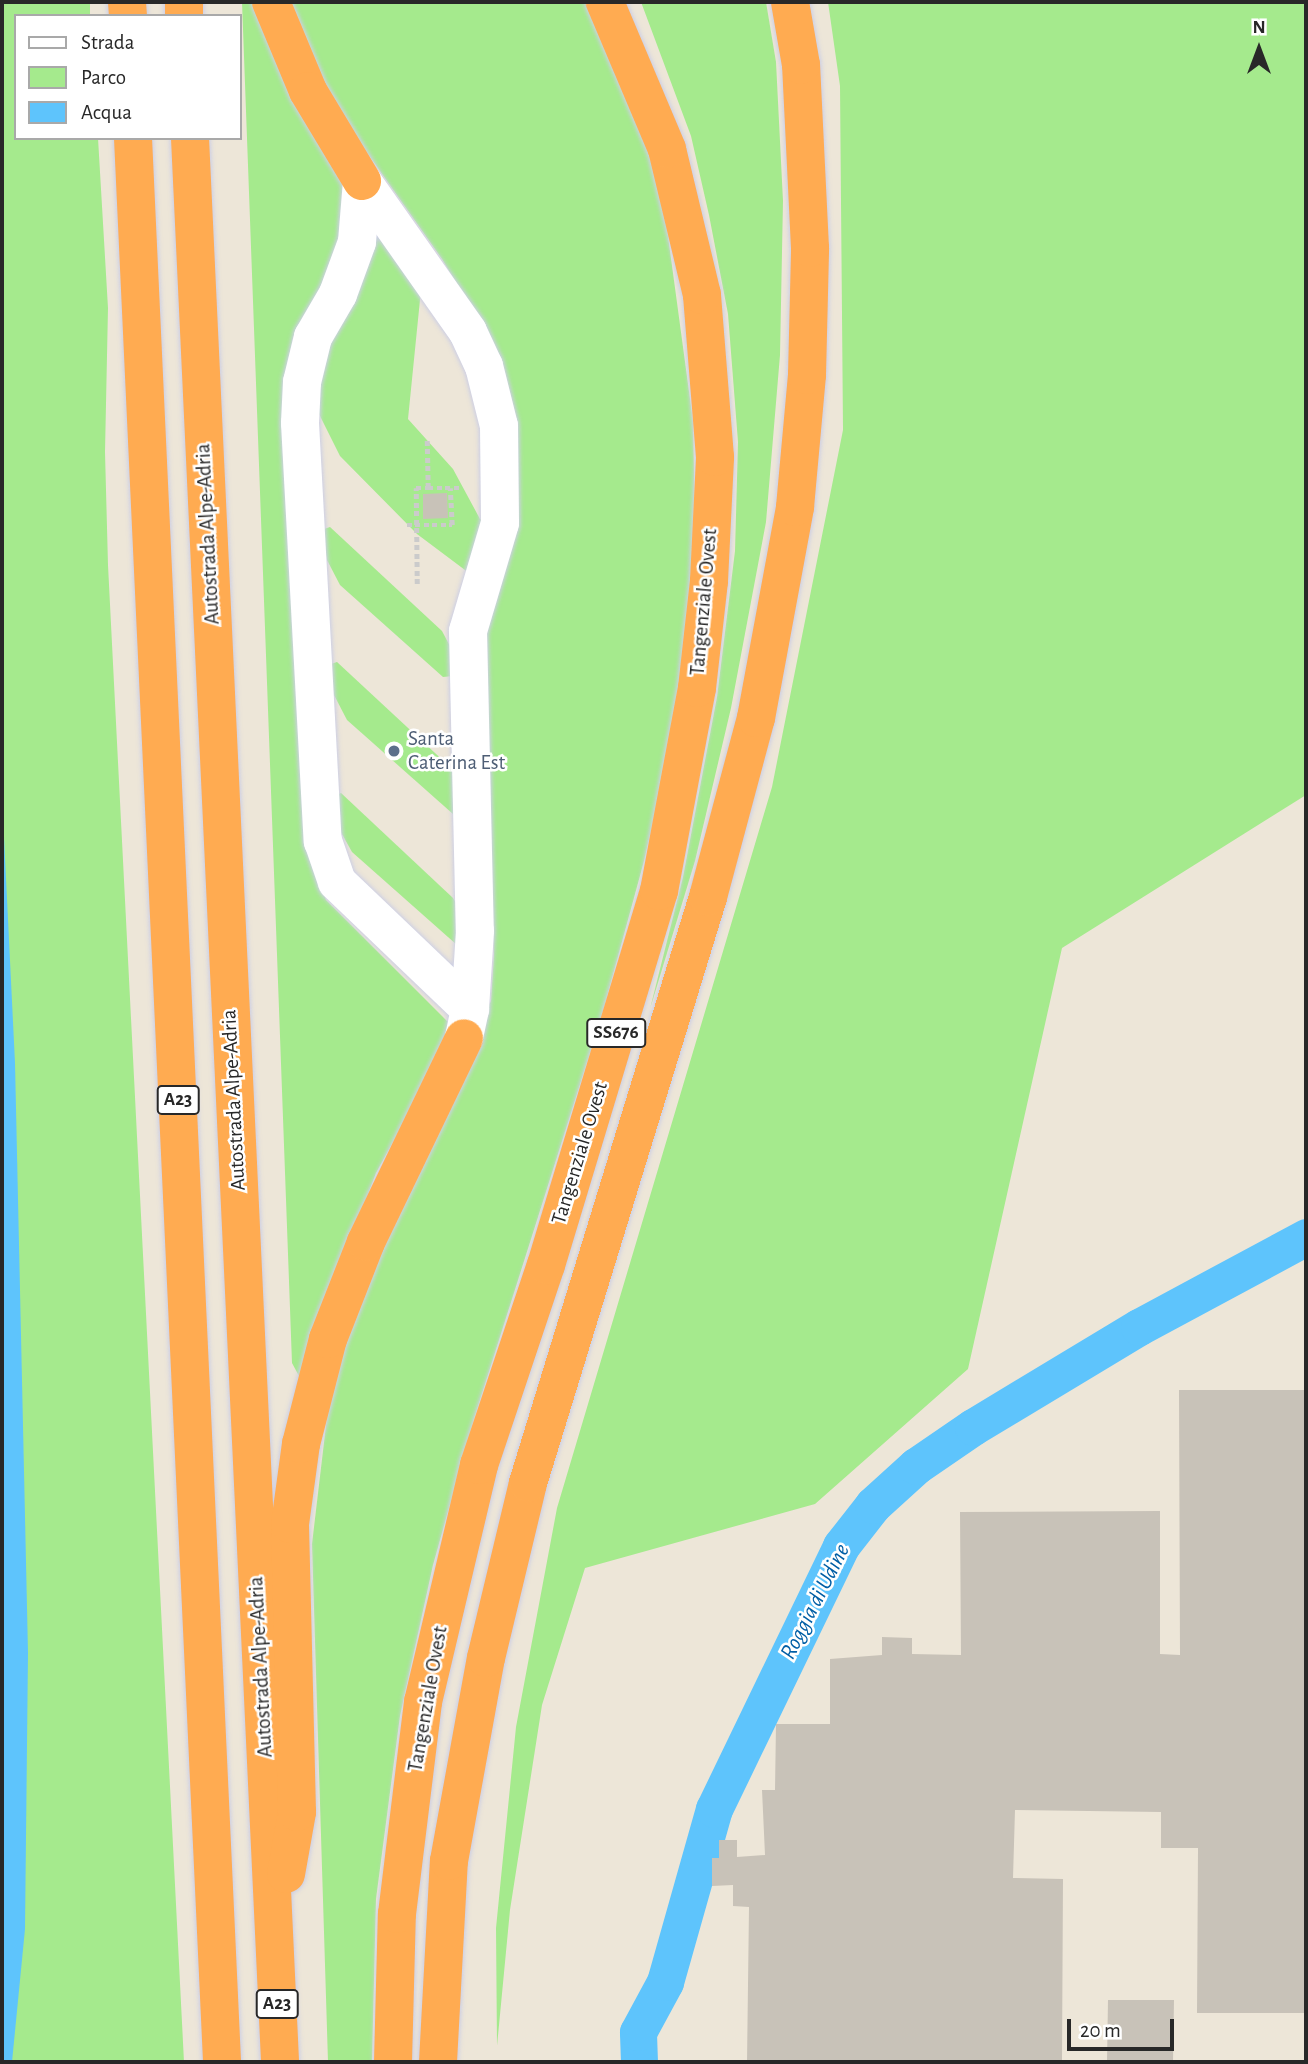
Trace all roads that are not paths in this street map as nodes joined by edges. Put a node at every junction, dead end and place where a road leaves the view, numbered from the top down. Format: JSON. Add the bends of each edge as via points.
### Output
{"nodes":[{"id":1,"x":271,"y":2,"type":"edge"},
{"id":2,"x":605,"y":2,"type":"edge"},
{"id":3,"x":790,"y":2,"type":"edge"},
{"id":4,"x":133,"y":140,"type":"edge"},
{"id":5,"x":190,"y":140,"type":"edge"},
{"id":6,"x":362,"y":181,"type":"junction"},
{"id":7,"x":467,"y":1024,"type":"junction"},
{"id":8,"x":273,"y":1945,"type":"junction"},
{"id":9,"x":222,"y":2062,"type":"edge"},
{"id":10,"x":280,"y":2062,"type":"edge"},
{"id":11,"x":393,"y":2062,"type":"edge"},
{"id":12,"x":438,"y":2062,"type":"edge"}],
"edges":[{"from":1,"to":6,"type":"highway","via":[[308,91]]},
{"from":2,"to":11,"type":"highway","name":"Tangenziale Ovest","number":"SS676","via":[[667,149],[702,295],[715,457],[709,581],[697,688],[659,891],[546,1265],[479,1465],[423,1702],[397,1914]]},
{"from":3,"to":12,"type":"highway","number":"SS676","via":[[801,65],[810,248],[807,375],[795,507],[756,718],[708,897],[528,1483],[486,1658],[449,1861]]},
{"from":4,"to":9,"type":"highway","number":"A23"},
{"from":5,"to":8,"type":"highway","name":"Autostrada Alpe-Adria","number":"A23"},
{"from":6,"to":7,"type":"lane","via":[[468,332],[484,366],[499,426],[500,523],[468,631],[475,931]]},
{"from":6,"to":7,"type":"lane","via":[[357,242],[338,293],[313,337],[302,382],[300,423],[323,841],[337,882]]},
{"from":7,"to":8,"type":"highway","via":[[366,1241],[328,1339],[301,1444],[290,1524],[297,1812]]},
{"from":8,"to":10,"type":"highway","name":"Autostrada Alpe-Adria","number":"A23"}]}
